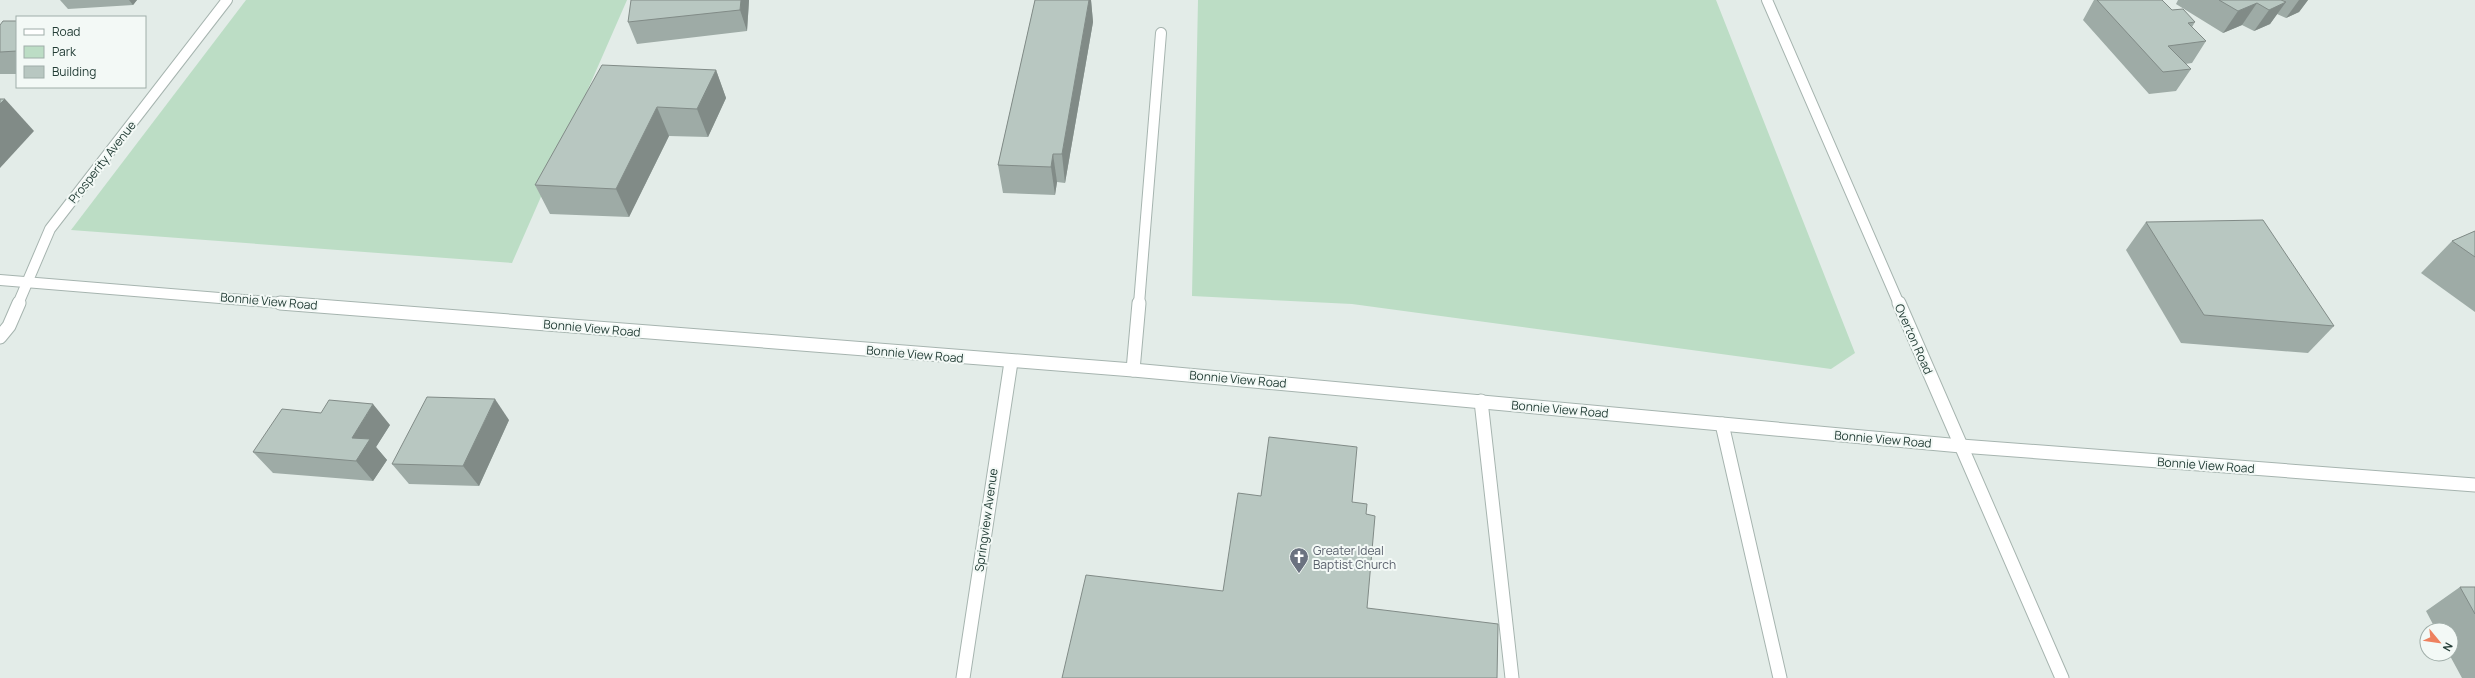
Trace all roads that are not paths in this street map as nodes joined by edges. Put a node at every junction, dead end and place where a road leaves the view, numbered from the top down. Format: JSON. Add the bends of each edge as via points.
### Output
{"nodes":[{"id":1,"x":227,"y":0,"type":"edge"},
{"id":2,"x":1767,"y":0,"type":"edge"},
{"id":3,"x":1161,"y":33,"type":"dead end"},
{"id":4,"x":0,"y":280,"type":"edge"},
{"id":5,"x":27,"y":282,"type":"junction"},
{"id":6,"x":0,"y":337,"type":"edge"},
{"id":7,"x":1011,"y":362,"type":"junction"},
{"id":8,"x":1133,"y":370,"type":"junction"},
{"id":9,"x":1481,"y":401,"type":"junction"},
{"id":10,"x":1722,"y":424,"type":"junction"},
{"id":11,"x":1961,"y":446,"type":"junction"},
{"id":12,"x":2475,"y":485,"type":"edge"},
{"id":13,"x":963,"y":678,"type":"edge"},
{"id":14,"x":1512,"y":678,"type":"edge"},
{"id":15,"x":1780,"y":678,"type":"edge"},
{"id":16,"x":2062,"y":678,"type":"edge"}],
"edges":[{"from":1,"to":5,"type":"street","name":"Prosperity Avenue","via":[[50,229]]},
{"from":2,"to":11,"type":"street","name":"Overton Road"},
{"from":3,"to":8,"type":"street"},
{"from":4,"to":5,"type":"street","name":"Bonnie View Road"},
{"from":5,"to":6,"type":"street","name":"Prosperity Avenue","via":[[9,326]]},
{"from":5,"to":7,"type":"street","name":"Bonnie View Road"},
{"from":7,"to":8,"type":"street","name":"Bonnie View Road"},
{"from":7,"to":13,"type":"street","name":"Springview Avenue"},
{"from":8,"to":9,"type":"street","name":"Bonnie View Road"},
{"from":9,"to":10,"type":"street","name":"Bonnie View Road"},
{"from":9,"to":14,"type":"street"},
{"from":10,"to":11,"type":"street","name":"Bonnie View Road"},
{"from":10,"to":15,"type":"street"},
{"from":11,"to":12,"type":"street","name":"Bonnie View Road"},
{"from":11,"to":16,"type":"street","name":"Overton Road"}]}
